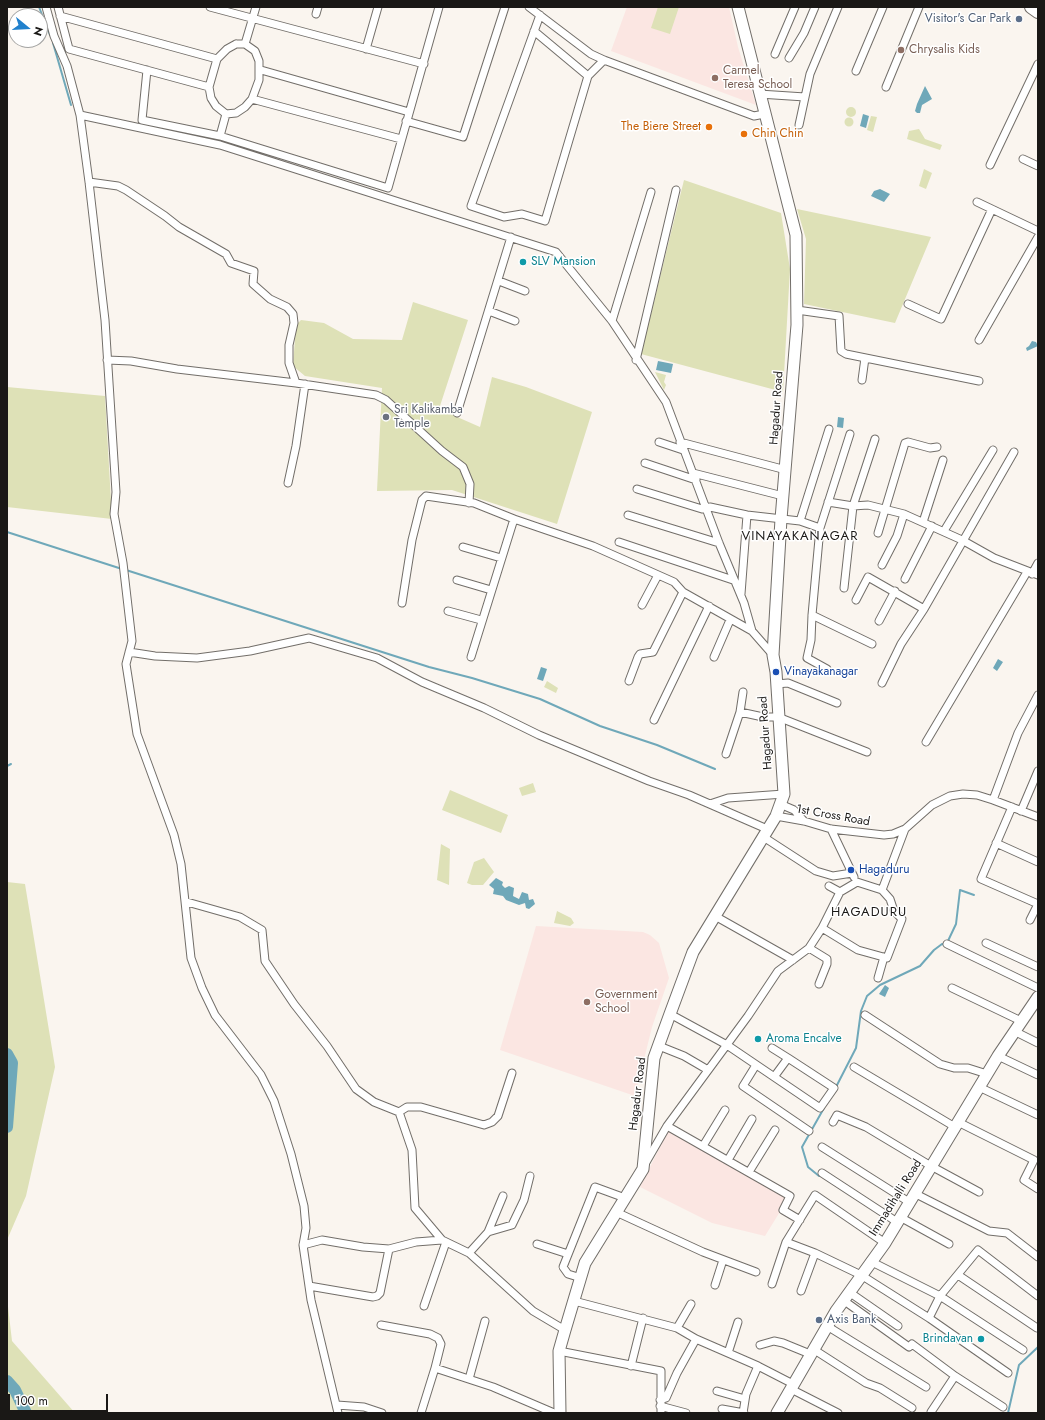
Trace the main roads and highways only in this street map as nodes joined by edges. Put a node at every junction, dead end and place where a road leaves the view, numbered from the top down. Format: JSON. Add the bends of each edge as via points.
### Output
{"nodes":[{"id":1,"x":1031,"y":7,"type":"edge"},
{"id":2,"x":1038,"y":12,"type":"edge"}],
"edges":[{"from":1,"to":2,"type":"main road"}]}
